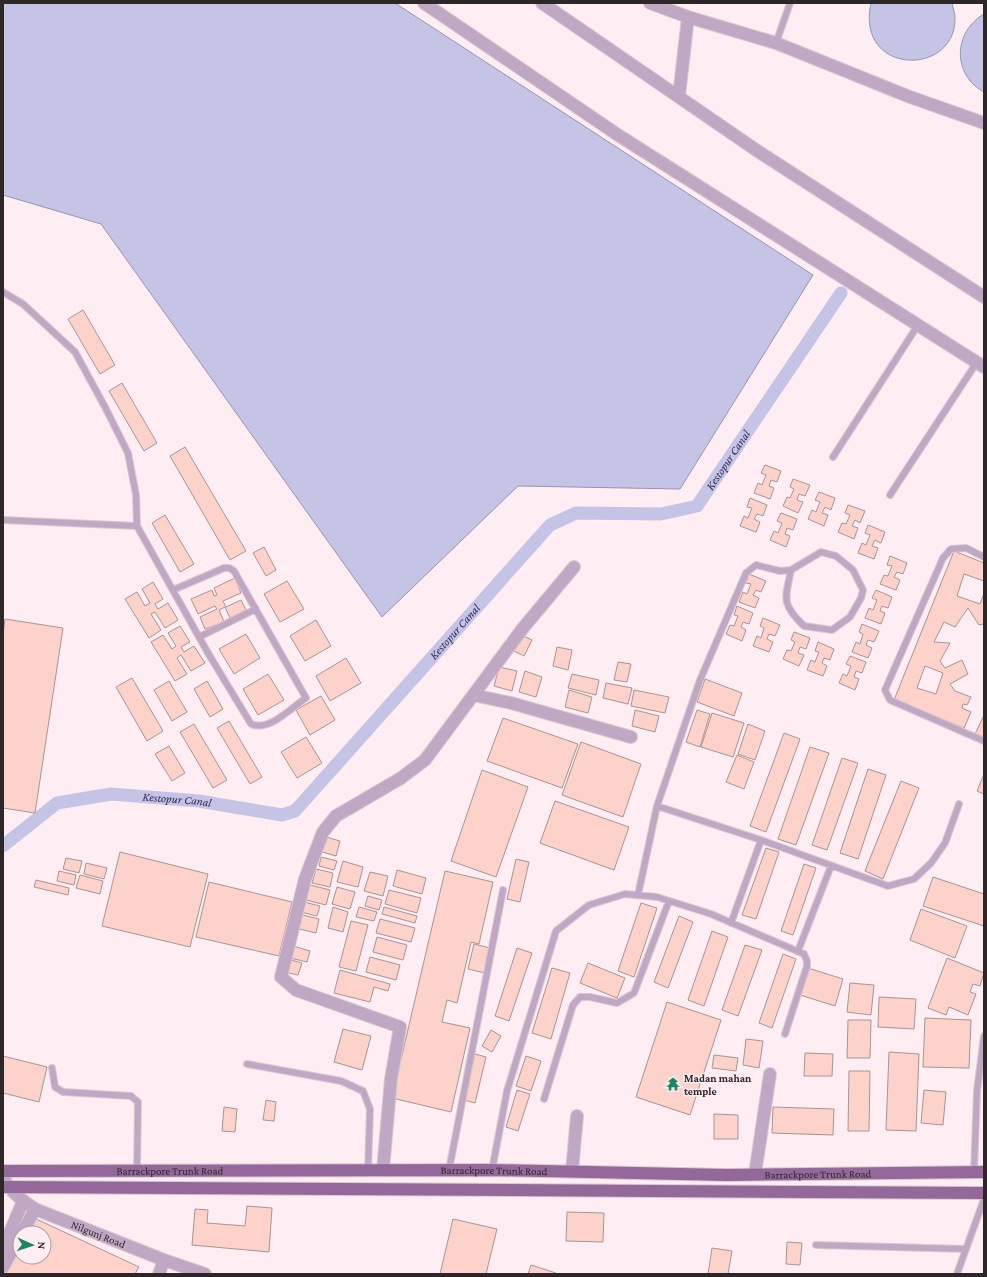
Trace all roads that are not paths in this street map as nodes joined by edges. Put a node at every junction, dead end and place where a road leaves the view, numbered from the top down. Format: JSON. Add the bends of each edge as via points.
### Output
{"nodes":[{"id":1,"x":424,"y":3,"type":"edge"},
{"id":2,"x":542,"y":3,"type":"edge"},
{"id":3,"x":650,"y":3,"type":"edge"},
{"id":4,"x":790,"y":3,"type":"edge"},
{"id":5,"x":688,"y":16,"type":"junction"},
{"id":6,"x":776,"y":43,"type":"junction"},
{"id":7,"x":679,"y":96,"type":"junction"},
{"id":8,"x":984,"y":123,"type":"edge"},
{"id":9,"x":3,"y":292,"type":"edge"},
{"id":10,"x":984,"y":297,"type":"edge"},
{"id":11,"x":916,"y":328,"type":"junction"},
{"id":12,"x":977,"y":366,"type":"edge"},
{"id":13,"x":833,"y":457,"type":"dead end"},
{"id":14,"x":890,"y":495,"type":"dead end"},
{"id":15,"x":3,"y":520,"type":"edge"},
{"id":16,"x":138,"y":526,"type":"junction"},
{"id":17,"x":984,"y":557,"type":"edge"},
{"id":18,"x":574,"y":567,"type":"dead end"},
{"id":19,"x":791,"y":570,"type":"junction"},
{"id":20,"x":174,"y":590,"type":"junction"},
{"id":21,"x":256,"y":609,"type":"junction"},
{"id":22,"x":199,"y":637,"type":"junction"},
{"id":23,"x":473,"y":695,"type":"junction"},
{"id":24,"x":631,"y":737,"type":"dead end"},
{"id":25,"x":984,"y":741,"type":"edge"},
{"id":26,"x":959,"y":804,"type":"dead end"},
{"id":27,"x":657,"y":806,"type":"junction"},
{"id":28,"x":761,"y":840,"type":"junction"},
{"id":29,"x":831,"y":866,"type":"junction"},
{"id":30,"x":503,"y":890,"type":"dead end"},
{"id":31,"x":638,"y":895,"type":"junction"},
{"id":32,"x":669,"y":901,"type":"junction"},
{"id":33,"x":731,"y":923,"type":"junction"},
{"id":34,"x":798,"y":951,"type":"junction"},
{"id":35,"x":784,"y":1034,"type":"dead end"},
{"id":36,"x":984,"y":1036,"type":"edge"},
{"id":37,"x":247,"y":1064,"type":"dead end"},
{"id":38,"x":52,"y":1068,"type":"dead end"},
{"id":39,"x":770,"y":1074,"type":"dead end"},
{"id":40,"x":544,"y":1099,"type":"dead end"},
{"id":41,"x":577,"y":1116,"type":"dead end"},
{"id":42,"x":137,"y":1170,"type":"junction"},
{"id":43,"x":368,"y":1170,"type":"junction"},
{"id":44,"x":383,"y":1170,"type":"junction"},
{"id":45,"x":448,"y":1170,"type":"junction"},
{"id":46,"x":492,"y":1170,"type":"junction"},
{"id":47,"x":3,"y":1171,"type":"edge"},
{"id":48,"x":572,"y":1171,"type":"junction"},
{"id":49,"x":979,"y":1172,"type":"edge"},
{"id":50,"x":755,"y":1174,"type":"junction"},
{"id":51,"x":5,"y":1184,"type":"edge"},
{"id":52,"x":984,"y":1193,"type":"edge"},
{"id":53,"x":984,"y":1199,"type":"edge"},
{"id":54,"x":23,"y":1202,"type":"junction"},
{"id":55,"x":35,"y":1209,"type":"junction"},
{"id":56,"x":26,"y":1225,"type":"edge"},
{"id":57,"x":816,"y":1245,"type":"dead end"},
{"id":58,"x":3,"y":1249,"type":"edge"},
{"id":59,"x":966,"y":1249,"type":"junction"},
{"id":60,"x":12,"y":1251,"type":"edge"},
{"id":61,"x":164,"y":1260,"type":"junction"},
{"id":62,"x":3,"y":1267,"type":"edge"},
{"id":63,"x":159,"y":1274,"type":"edge"},
{"id":64,"x":202,"y":1274,"type":"edge"},
{"id":65,"x":958,"y":1274,"type":"edge"}],
"edges":[{"from":1,"to":11,"type":"street","via":[[618,134]]},
{"from":2,"to":7,"type":"street"},
{"from":3,"to":5,"type":"street"},
{"from":4,"to":6,"type":"lane"},
{"from":5,"to":6,"type":"street"},
{"from":5,"to":7,"type":"street"},
{"from":6,"to":8,"type":"street","via":[[910,97]]},
{"from":7,"to":10,"type":"street","via":[[760,152]]},
{"from":9,"to":16,"type":"lane","via":[[23,304],[74,352],[128,453],[136,495]]},
{"from":11,"to":12,"type":"street"},
{"from":11,"to":13,"type":"lane"},
{"from":12,"to":14,"type":"lane","via":[[964,379]]},
{"from":15,"to":16,"type":"lane"},
{"from":16,"to":20,"type":"lane"},
{"from":17,"to":25,"type":"lane","via":[[966,548],[952,549],[943,558],[885,690],[890,700]]},
{"from":18,"to":23,"type":"street","via":[[523,628]]},
{"from":19,"to":19,"type":"lane","via":[[821,552],[836,556],[853,570],[861,584],[863,590],[857,608],[842,624],[832,630],[804,626],[787,608],[786,596]]},
{"from":19,"to":27,"type":"lane","via":[[780,571],[756,565],[746,573],[700,680]]},
{"from":20,"to":21,"type":"lane","via":[[229,568],[241,581]]},
{"from":20,"to":22,"type":"lane"},
{"from":21,"to":22,"type":"lane"},
{"from":21,"to":22,"type":"lane","via":[[306,698],[267,725],[258,727],[251,724]]},
{"from":23,"to":24,"type":"street","via":[[511,703]]},
{"from":23,"to":44,"type":"street","via":[[425,760],[401,778],[336,816],[323,832],[305,879],[281,977],[296,990],[400,1027],[391,1078]]},
{"from":26,"to":29,"type":"lane","via":[[946,843],[931,863],[914,879],[888,886]]},
{"from":27,"to":28,"type":"lane"},
{"from":27,"to":31,"type":"lane"},
{"from":28,"to":29,"type":"lane"},
{"from":28,"to":33,"type":"lane"},
{"from":29,"to":34,"type":"lane"},
{"from":30,"to":45,"type":"lane"},
{"from":31,"to":32,"type":"lane"},
{"from":31,"to":46,"type":"lane","via":[[625,894],[589,905],[556,931],[507,1091]]},
{"from":32,"to":33,"type":"lane"},
{"from":32,"to":40,"type":"lane","via":[[634,994],[617,1003],[580,997],[573,1005]]},
{"from":33,"to":34,"type":"lane"},
{"from":34,"to":35,"type":"lane","via":[[804,954],[807,966]]},
{"from":36,"to":49,"type":"lane","via":[[978,1091]]},
{"from":37,"to":43,"type":"lane","via":[[341,1081],[362,1091],[370,1109]]},
{"from":38,"to":42,"type":"lane","via":[[55,1087],[63,1092],[131,1096],[138,1102]]},
{"from":39,"to":50,"type":"street"},
{"from":41,"to":48,"type":"street"},
{"from":42,"to":43,"type":"main road","name":"Barrackpore Trunk Road"},
{"from":42,"to":47,"type":"main road","name":"Barrackpore Trunk Road"},
{"from":43,"to":44,"type":"main road","name":"Barrackpore Trunk Road"},
{"from":44,"to":45,"type":"main road","name":"Barrackpore Trunk Road"},
{"from":45,"to":46,"type":"main road","name":"Barrackpore Trunk Road"},
{"from":46,"to":48,"type":"main road","name":"Barrackpore Trunk Road"},
{"from":48,"to":50,"type":"main road","name":"Barrackpore Trunk Road"},
{"from":49,"to":50,"type":"main road","name":"Barrackpore Trunk Road"},
{"from":51,"to":52,"type":"main road","name":"Barrackpore Trunk Road"},
{"from":51,"to":54,"type":"street","name":"Nilgunj Road"},
{"from":53,"to":59,"type":"lane"},
{"from":54,"to":55,"type":"street","name":"Nilgunj Road"},
{"from":54,"to":58,"type":"street"},
{"from":55,"to":56,"type":"street"},
{"from":55,"to":61,"type":"street","name":"Nilgunj Road"},
{"from":57,"to":59,"type":"lane"},
{"from":59,"to":65,"type":"lane"},
{"from":60,"to":62,"type":"street"},
{"from":61,"to":63,"type":"street"},
{"from":61,"to":64,"type":"street","name":"Nilgunj Road"}]}
